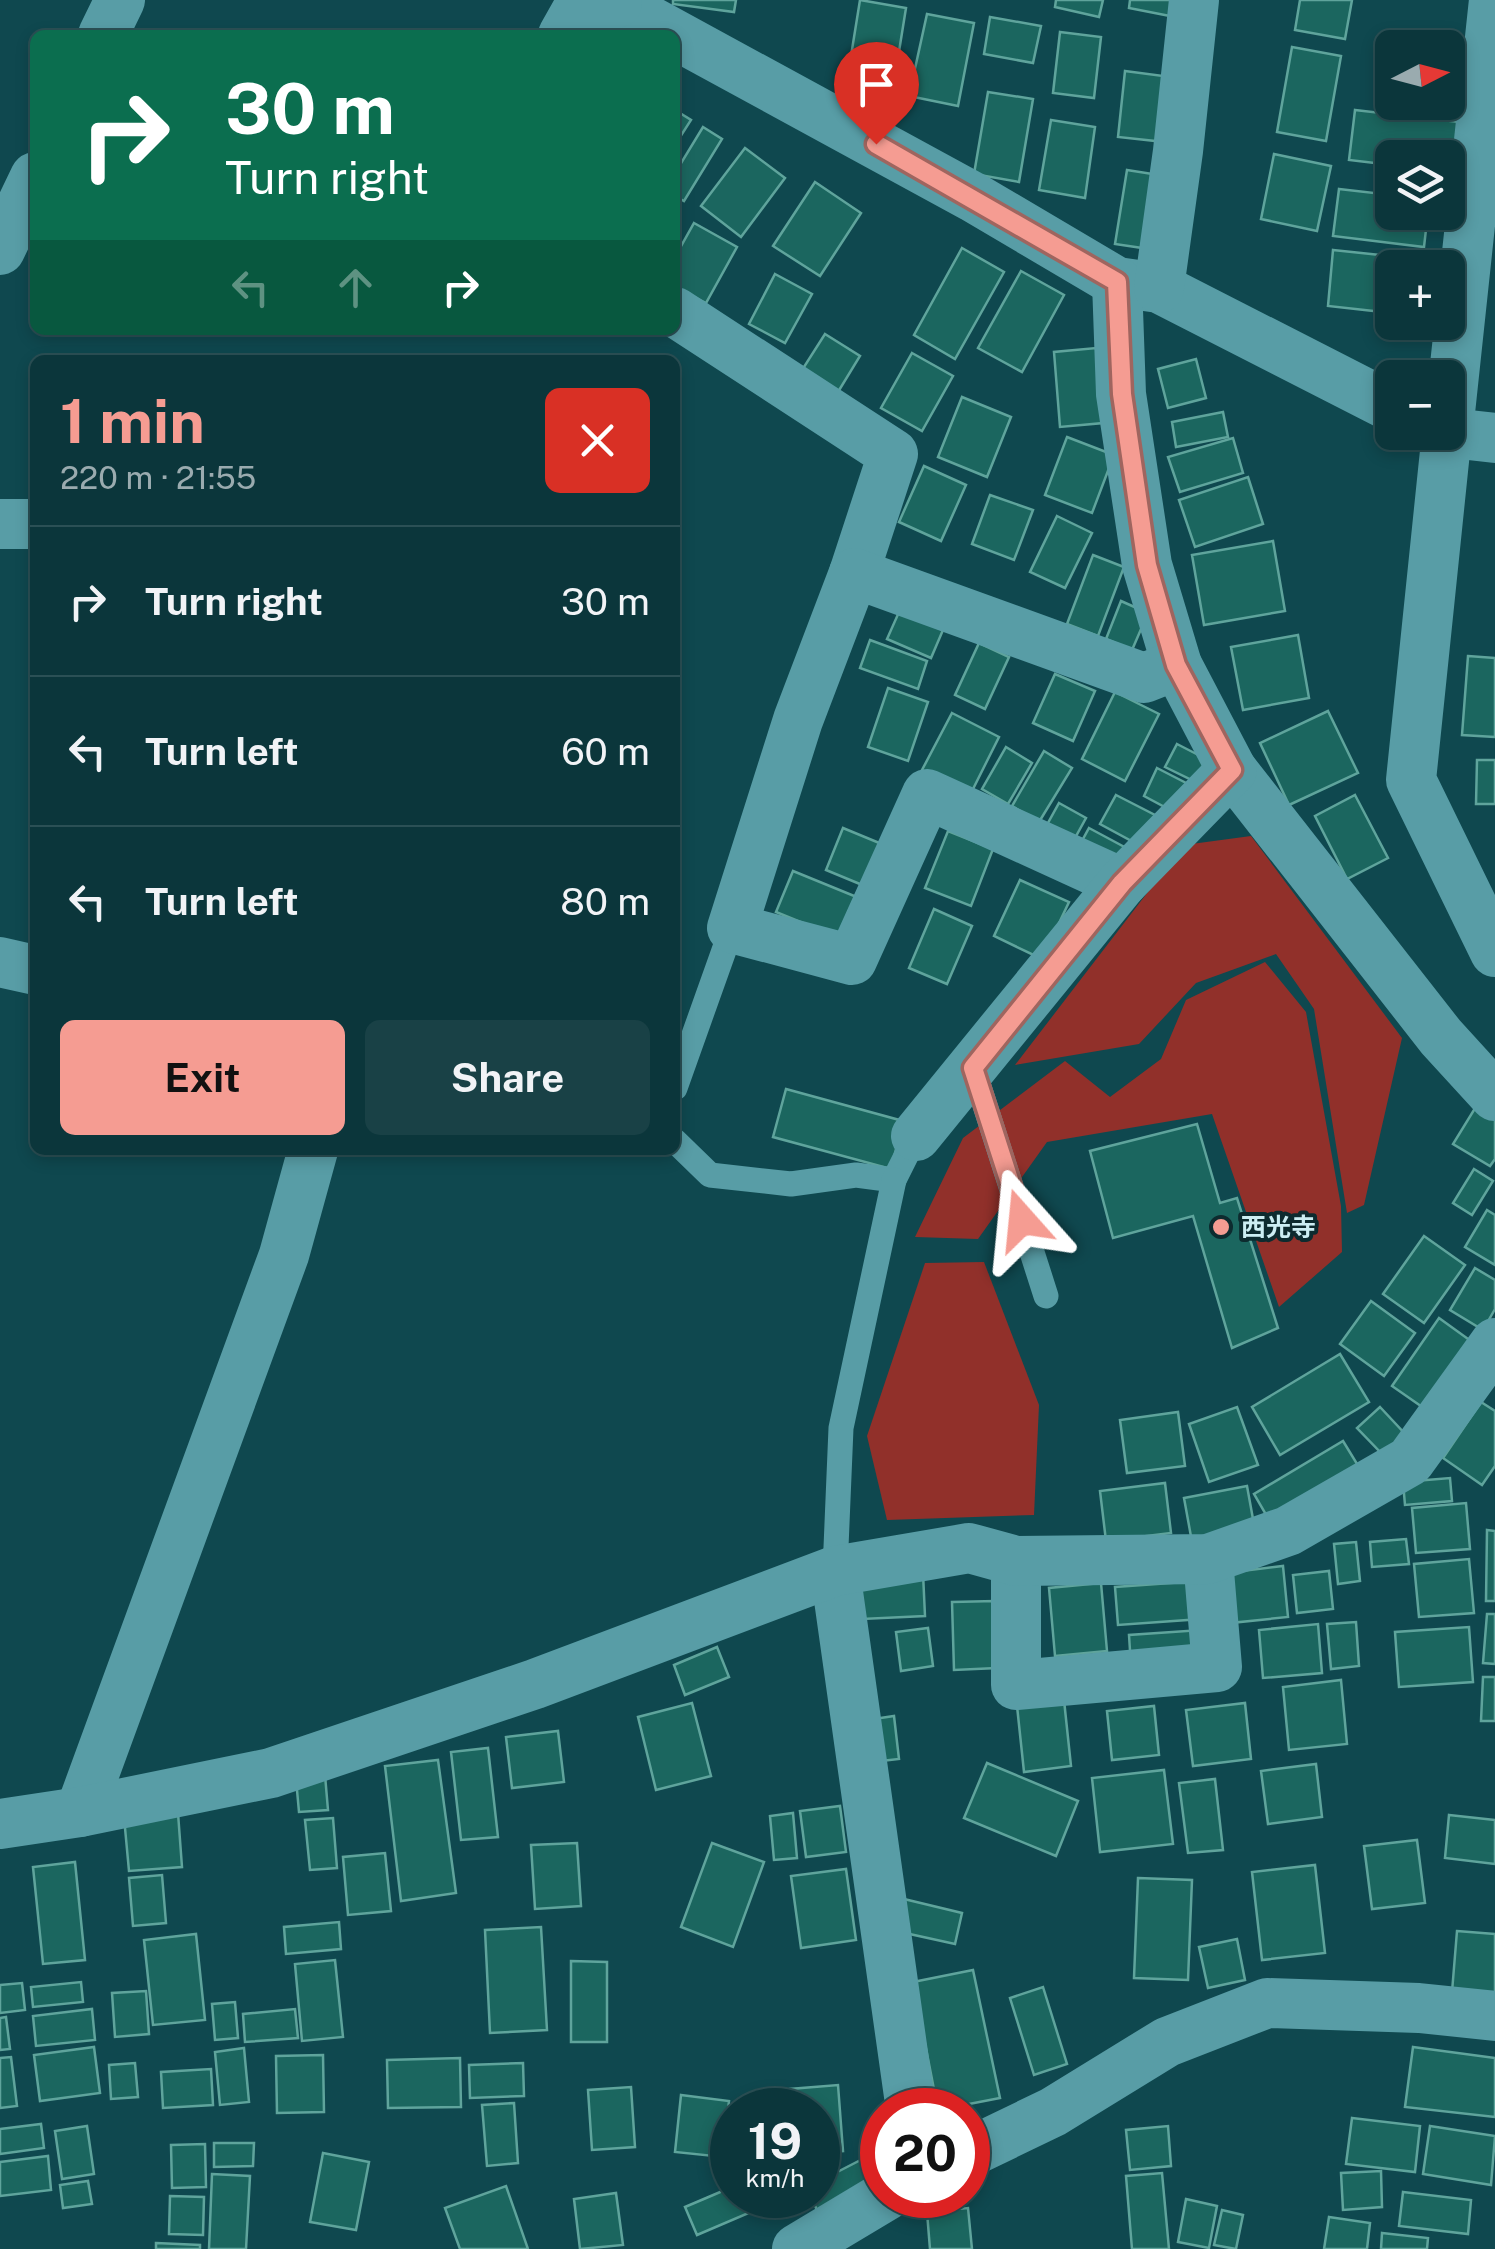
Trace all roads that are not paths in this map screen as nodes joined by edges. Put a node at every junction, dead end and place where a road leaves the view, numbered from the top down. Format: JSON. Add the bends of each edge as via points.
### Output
{"nodes":[{"id":1,"x":120,"y":0,"type":"edge"},
{"id":2,"x":1194,"y":0,"type":"edge"},
{"id":3,"x":1494,"y":0,"type":"edge"},
{"id":4,"x":587,"y":10,"type":"edge"},
{"id":5,"x":105,"y":30,"type":"edge"},
{"id":6,"x":628,"y":30,"type":"edge"},
{"id":7,"x":680,"y":55,"type":"edge"},
{"id":8,"x":30,"y":187,"type":"edge"},
{"id":9,"x":0,"y":250,"type":"edge"},
{"id":10,"x":1138,"y":285,"type":"junction"},
{"id":11,"x":680,"y":315,"type":"edge"},
{"id":12,"x":1462,"y":360,"type":"edge"},
{"id":13,"x":1375,"y":399,"type":"edge"},
{"id":14,"x":1454,"y":450,"type":"edge"},
{"id":15,"x":0,"y":524,"type":"edge"},
{"id":16,"x":30,"y":524,"type":"edge"},
{"id":17,"x":854,"y":573,"type":"junction"},
{"id":18,"x":1176,"y":665,"type":"junction"},
{"id":19,"x":1232,"y":770,"type":"junction"},
{"id":20,"x":1122,"y":883,"type":"junction"},
{"id":21,"x":732,"y":928,"type":"junction"},
{"id":22,"x":1495,"y":952,"type":"edge"},
{"id":23,"x":0,"y":962,"type":"edge"},
{"id":24,"x":30,"y":969,"type":"edge"},
{"id":25,"x":973,"y":1068,"type":"junction"},
{"id":26,"x":680,"y":1074,"type":"edge"},
{"id":27,"x":1495,"y":1096,"type":"edge"},
{"id":28,"x":916,"y":1136,"type":"joint"},
{"id":29,"x":680,"y":1146,"type":"edge"},
{"id":30,"x":312,"y":1155,"type":"edge"},
{"id":31,"x":894,"y":1180,"type":"junction"},
{"id":32,"x":1046,"y":1296,"type":"dead end"},
{"id":33,"x":1495,"y":1344,"type":"edge"},
{"id":34,"x":1208,"y":1559,"type":"junction"},
{"id":35,"x":1016,"y":1562,"type":"junction"},
{"id":36,"x":835,"y":1571,"type":"junction"},
{"id":37,"x":80,"y":1812,"type":"junction"},
{"id":38,"x":0,"y":1824,"type":"edge"},
{"id":39,"x":1495,"y":2016,"type":"edge"},
{"id":40,"x":908,"y":2088,"type":"edge"},
{"id":41,"x":990,"y":2142,"type":"edge"},
{"id":42,"x":860,"y":2211,"type":"edge"},
{"id":43,"x":796,"y":2249,"type":"edge"}],
"edges":[{"from":1,"to":5,"type":"street"},
{"from":2,"to":10,"type":"street","via":[[1178,151]]},
{"from":3,"to":12,"type":"street"},
{"from":4,"to":6,"type":"street"},
{"from":7,"to":10,"type":"street"},
{"from":8,"to":9,"type":"street"},
{"from":10,"to":13,"type":"street"},
{"from":10,"to":18,"type":"street","via":[[1122,394],[1147,565]]},
{"from":11,"to":17,"type":"street","via":[[893,454]]},
{"from":14,"to":22,"type":"street","via":[[1411,780]]},
{"from":15,"to":16,"type":"street"},
{"from":17,"to":18,"type":"street","via":[[1144,678]]},
{"from":17,"to":21,"type":"street","via":[[798,720]]},
{"from":18,"to":19,"type":"street"},
{"from":19,"to":20,"type":"street"},
{"from":19,"to":27,"type":"street"},
{"from":20,"to":21,"type":"street","via":[[927,794],[852,960]]},
{"from":20,"to":25,"type":"street"},
{"from":21,"to":26,"type":"lane"},
{"from":23,"to":24,"type":"street"},
{"from":25,"to":28,"type":"street"},
{"from":25,"to":32,"type":"lane"},
{"from":28,"to":31,"type":"lane"},
{"from":29,"to":31,"type":"lane","via":[[710,1175],[791,1184],[856,1175]]},
{"from":30,"to":37,"type":"street","via":[[284,1256]]},
{"from":31,"to":36,"type":"lane","via":[[841,1428]]},
{"from":33,"to":34,"type":"street","via":[[1410,1461],[1288,1530]]},
{"from":34,"to":35,"type":"street"},
{"from":34,"to":35,"type":"street","via":[[1217,1666],[1016,1685]]},
{"from":35,"to":36,"type":"street","via":[[968,1548]]},
{"from":36,"to":37,"type":"street","via":[[535,1684],[270,1773]]},
{"from":36,"to":40,"type":"street"},
{"from":37,"to":38,"type":"street"},
{"from":39,"to":41,"type":"street","via":[[1268,2003],[1167,2042],[1053,2112]]},
{"from":42,"to":43,"type":"street"}]}
